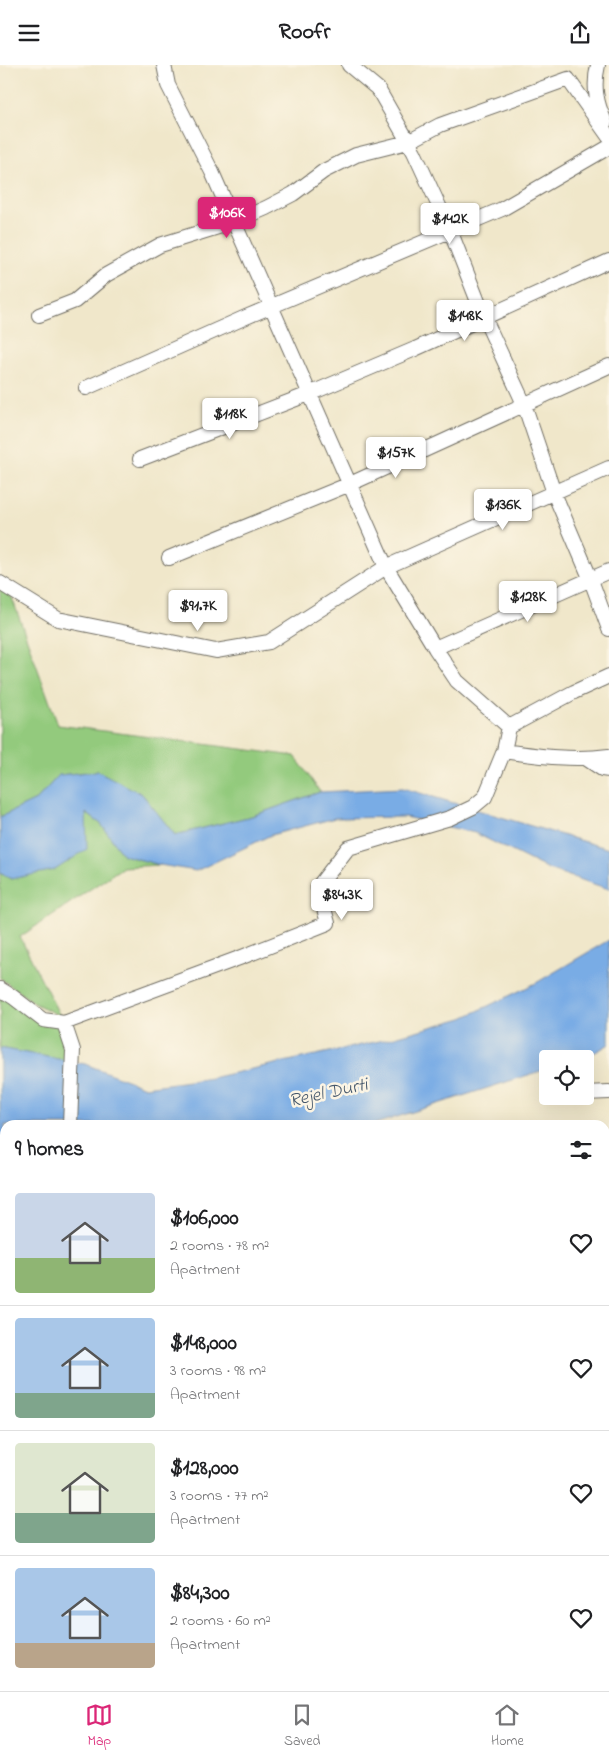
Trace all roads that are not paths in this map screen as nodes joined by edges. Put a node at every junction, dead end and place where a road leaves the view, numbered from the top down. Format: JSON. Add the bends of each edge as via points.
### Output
{"nodes":[{"id":1,"x":164,"y":65,"type":"edge"},
{"id":2,"x":349,"y":65,"type":"edge"},
{"id":3,"x":598,"y":65,"type":"edge"},
{"id":4,"x":609,"y":131,"type":"edge"},
{"id":5,"x":609,"y":137,"type":"edge"},
{"id":6,"x":408,"y":142,"type":"junction"},
{"id":7,"x":609,"y":147,"type":"edge"},
{"id":8,"x":234,"y":222,"type":"junction"},
{"id":9,"x":450,"y":230,"type":"junction"},
{"id":10,"x":609,"y":261,"type":"edge"},
{"id":11,"x":272,"y":306,"type":"junction"},
{"id":12,"x":39,"y":315,"type":"dead end"},
{"id":13,"x":484,"y":317,"type":"junction"},
{"id":14,"x":609,"y":366,"type":"edge"},
{"id":15,"x":86,"y":388,"type":"dead end"},
{"id":16,"x":309,"y":394,"type":"junction"},
{"id":17,"x":524,"y":404,"type":"junction"},
{"id":18,"x":140,"y":459,"type":"dead end"},
{"id":19,"x":609,"y":468,"type":"edge"},
{"id":20,"x":350,"y":484,"type":"junction"},
{"id":21,"x":554,"y":493,"type":"junction"},
{"id":22,"x":168,"y":558,"type":"dead end"},
{"id":23,"x":386,"y":567,"type":"junction"},
{"id":24,"x":609,"y":571,"type":"edge"},
{"id":25,"x":591,"y":579,"type":"junction"},
{"id":26,"x":0,"y":583,"type":"edge"},
{"id":27,"x":609,"y":629,"type":"edge"},
{"id":28,"x":435,"y":648,"type":"junction"},
{"id":29,"x":609,"y":676,"type":"edge"},
{"id":30,"x":509,"y":727,"type":"junction"},
{"id":31,"x":504,"y":751,"type":"junction"},
{"id":32,"x":609,"y":756,"type":"edge"},
{"id":33,"x":587,"y":759,"type":"junction"},
{"id":34,"x":609,"y":770,"type":"edge"},
{"id":35,"x":0,"y":989,"type":"edge"},
{"id":36,"x":64,"y":1023,"type":"junction"},
{"id":37,"x":609,"y":1092,"type":"edge"},
{"id":38,"x":594,"y":1093,"type":"edge"},
{"id":39,"x":70,"y":1120,"type":"edge"}],
"edges":[{"from":1,"to":8,"type":"street","via":[[168,85]]},
{"from":2,"to":6,"type":"street","via":[[378,89]]},
{"from":3,"to":4,"type":"street","via":[[595,78],[598,106]]},
{"from":5,"to":6,"type":"street","via":[[568,79],[440,125]]},
{"from":6,"to":8,"type":"street","via":[[356,155],[324,171],[293,194]]},
{"from":6,"to":9,"type":"street"},
{"from":7,"to":9,"type":"street","via":[[502,209]]},
{"from":8,"to":11,"type":"street"},
{"from":8,"to":12,"type":"street","via":[[160,245],[106,275],[75,301]]},
{"from":9,"to":11,"type":"street"},
{"from":9,"to":13,"type":"street"},
{"from":10,"to":13,"type":"street"},
{"from":11,"to":15,"type":"street"},
{"from":11,"to":16,"type":"street"},
{"from":13,"to":16,"type":"street"},
{"from":13,"to":17,"type":"street"},
{"from":14,"to":17,"type":"street"},
{"from":16,"to":18,"type":"street"},
{"from":16,"to":20,"type":"street"},
{"from":17,"to":20,"type":"street"},
{"from":17,"to":21,"type":"street"},
{"from":19,"to":21,"type":"street"},
{"from":20,"to":22,"type":"street"},
{"from":20,"to":23,"type":"street"},
{"from":21,"to":23,"type":"street"},
{"from":21,"to":25,"type":"street"},
{"from":23,"to":26,"type":"street","via":[[269,642],[216,651],[58,619]]},
{"from":23,"to":28,"type":"street"},
{"from":24,"to":25,"type":"street"},
{"from":25,"to":27,"type":"street"},
{"from":25,"to":28,"type":"street"},
{"from":28,"to":30,"type":"street","via":[[457,681]]},
{"from":29,"to":30,"type":"street"},
{"from":30,"to":31,"type":"street"},
{"from":31,"to":33,"type":"street"},
{"from":31,"to":36,"type":"street","via":[[485,797],[474,807],[450,818],[348,848],[318,887],[328,923]]},
{"from":32,"to":33,"type":"street"},
{"from":33,"to":34,"type":"street"},
{"from":35,"to":36,"type":"street","via":[[43,1020]]},
{"from":36,"to":39,"type":"street","via":[[74,1050]]},
{"from":37,"to":38,"type":"street"}]}
